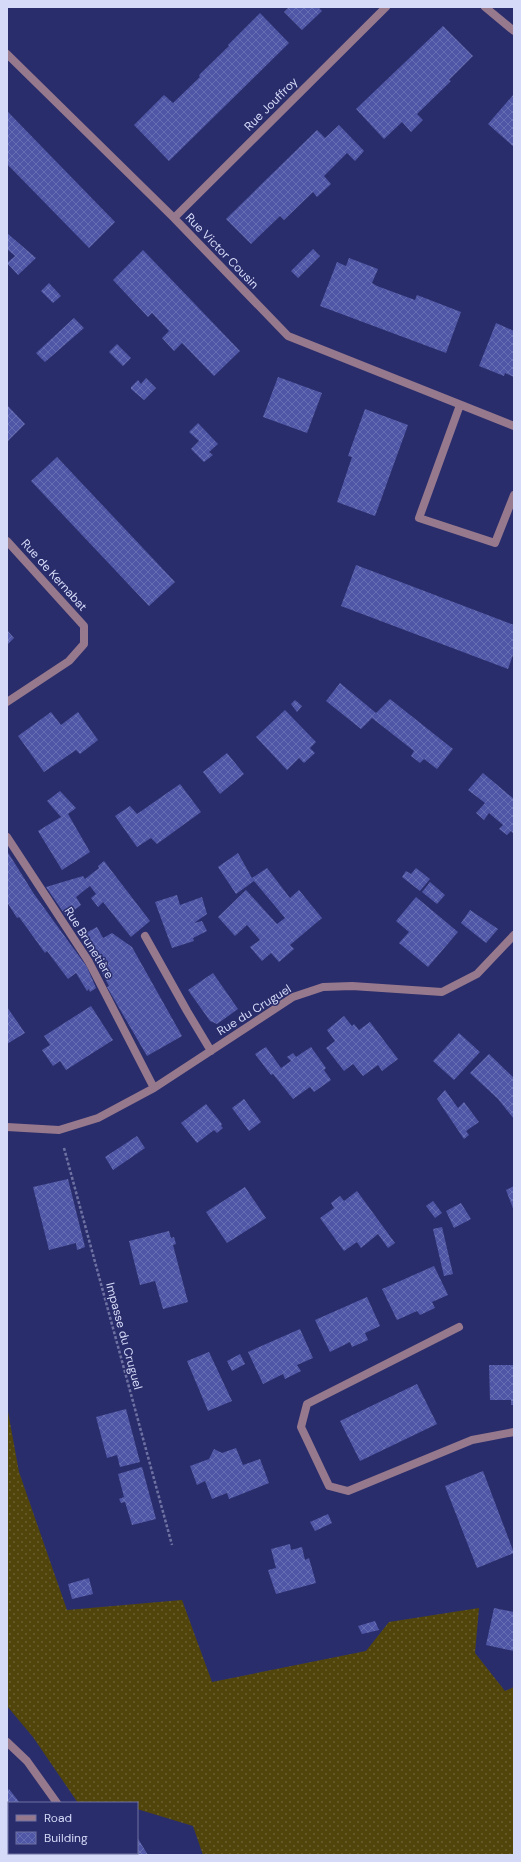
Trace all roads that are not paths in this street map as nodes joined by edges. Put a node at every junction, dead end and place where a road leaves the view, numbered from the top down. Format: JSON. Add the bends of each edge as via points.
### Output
{"nodes":[{"id":1,"x":386,"y":7,"type":"edge"},
{"id":2,"x":486,"y":7,"type":"edge"},
{"id":3,"x":514,"y":31,"type":"edge"},
{"id":4,"x":7,"y":54,"type":"edge"},
{"id":5,"x":174,"y":218,"type":"junction"},
{"id":6,"x":460,"y":405,"type":"junction"},
{"id":7,"x":514,"y":426,"type":"edge"},
{"id":8,"x":514,"y":494,"type":"edge"},
{"id":9,"x":7,"y":541,"type":"edge"},
{"id":10,"x":7,"y":702,"type":"edge"},
{"id":11,"x":7,"y":836,"type":"edge"},
{"id":12,"x":514,"y":935,"type":"edge"},
{"id":13,"x":145,"y":936,"type":"dead end"},
{"id":14,"x":211,"y":1051,"type":"junction"},
{"id":15,"x":154,"y":1088,"type":"junction"},
{"id":16,"x":7,"y":1127,"type":"edge"},
{"id":17,"x":459,"y":1327,"type":"dead end"},
{"id":18,"x":514,"y":1432,"type":"edge"},
{"id":19,"x":7,"y":1742,"type":"edge"},
{"id":20,"x":56,"y":1802,"type":"edge"}],
"edges":[{"from":1,"to":5,"type":"street","name":"Rue Jouffroy"},
{"from":2,"to":3,"type":"street"},
{"from":4,"to":5,"type":"street","name":"Rue Victor Cousin"},
{"from":5,"to":6,"type":"street","name":"Rue Victor Cousin","via":[[288,336]]},
{"from":6,"to":7,"type":"street","name":"Rue Victor Cousin"},
{"from":6,"to":8,"type":"street","via":[[419,518],[495,543]]},
{"from":9,"to":10,"type":"street","name":"Rue de Kernabat","via":[[84,626],[84,644],[69,661]]},
{"from":11,"to":15,"type":"street","name":"Rue Brunetière","via":[[89,962]]},
{"from":12,"to":14,"type":"street","name":"Rue du Cruguel","via":[[477,974],[442,992],[352,986],[323,987],[292,997]]},
{"from":13,"to":14,"type":"street"},
{"from":14,"to":15,"type":"street","name":"Rue du Cruguel"},
{"from":15,"to":16,"type":"street","name":"Rue du Cruguel","via":[[98,1118],[59,1130]]},
{"from":17,"to":18,"type":"street","via":[[307,1404],[302,1427],[329,1486],[348,1491],[472,1440]]},
{"from":19,"to":20,"type":"street","via":[[26,1761]]}]}
